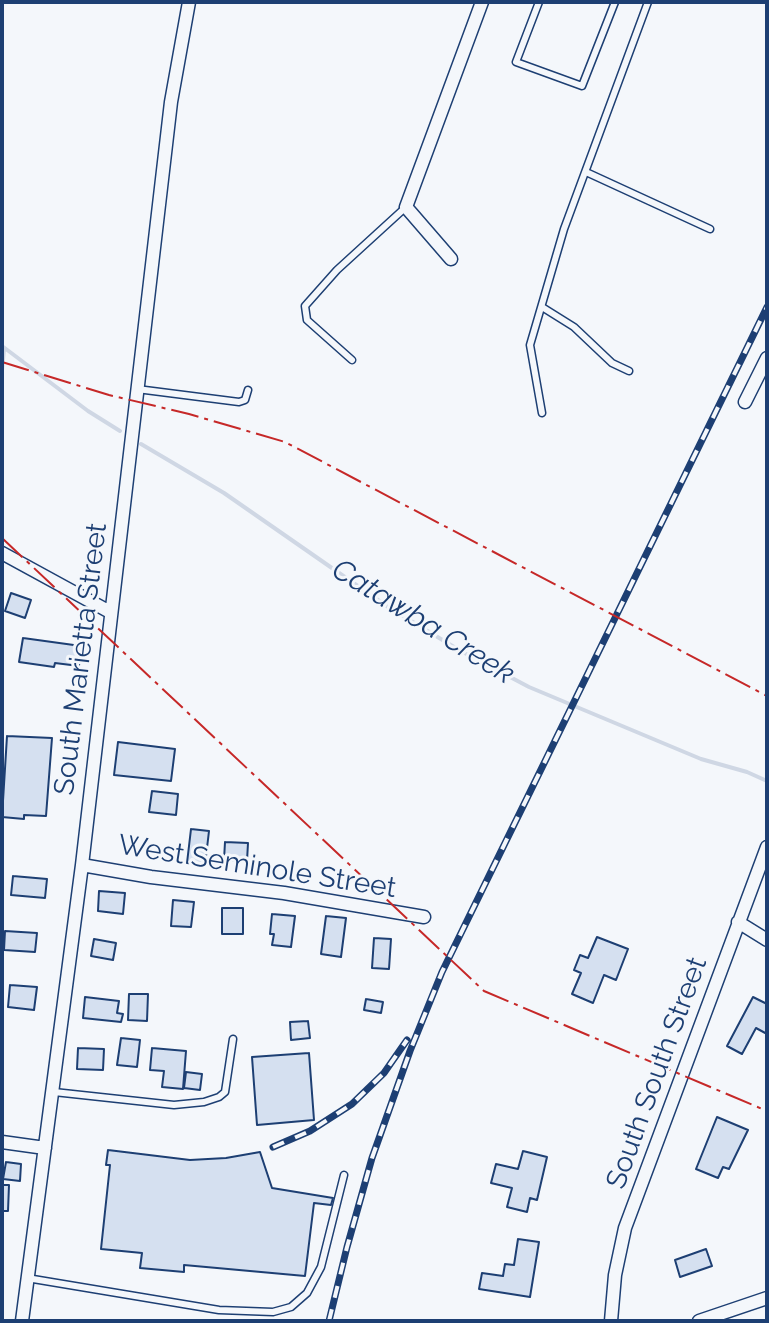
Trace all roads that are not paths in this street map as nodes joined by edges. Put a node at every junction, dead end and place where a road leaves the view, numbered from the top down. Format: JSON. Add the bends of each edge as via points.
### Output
{"nodes":[{"id":1,"x":189,"y":2,"type":"edge"},
{"id":2,"x":482,"y":2,"type":"edge"},
{"id":3,"x":539,"y":2,"type":"edge"},
{"id":4,"x":615,"y":2,"type":"edge"},
{"id":5,"x":648,"y":2,"type":"edge"},
{"id":6,"x":586,"y":172,"type":"junction"},
{"id":7,"x":406,"y":207,"type":"junction"},
{"id":8,"x":710,"y":229,"type":"dead end"},
{"id":9,"x":451,"y":259,"type":"dead end"},
{"id":10,"x":542,"y":307,"type":"junction"},
{"id":11,"x":767,"y":358,"type":"edge"},
{"id":12,"x":352,"y":360,"type":"dead end"},
{"id":13,"x":629,"y":371,"type":"dead end"},
{"id":14,"x":137,"y":389,"type":"junction"},
{"id":15,"x":248,"y":390,"type":"dead end"},
{"id":16,"x":745,"y":402,"type":"dead end"},
{"id":17,"x":542,"y":413,"type":"dead end"},
{"id":18,"x":2,"y":553,"type":"edge"},
{"id":19,"x":110,"y":612,"type":"junction"},
{"id":20,"x":767,"y":847,"type":"edge"},
{"id":21,"x":82,"y":865,"type":"junction"},
{"id":22,"x":424,"y":917,"type":"dead end"},
{"id":23,"x":738,"y":922,"type":"junction"},
{"id":24,"x":767,"y":940,"type":"edge"},
{"id":25,"x":233,"y":1039,"type":"dead end"},
{"id":26,"x":52,"y":1092,"type":"junction"},
{"id":27,"x":2,"y":1142,"type":"edge"},
{"id":28,"x":45,"y":1148,"type":"junction"},
{"id":29,"x":344,"y":1175,"type":"dead end"},
{"id":30,"x":27,"y":1278,"type":"junction"},
{"id":31,"x":767,"y":1298,"type":"edge"},
{"id":32,"x":22,"y":1321,"type":"edge"},
{"id":33,"x":611,"y":1321,"type":"edge"},
{"id":34,"x":699,"y":1321,"type":"edge"}],
"edges":[{"from":1,"to":14,"type":"street","name":"South Marietta Street","via":[[171,102]]},
{"from":2,"to":7,"type":"street"},
{"from":3,"to":4,"type":"lane","via":[[516,62],[582,86]]},
{"from":5,"to":6,"type":"lane"},
{"from":6,"to":8,"type":"lane"},
{"from":6,"to":10,"type":"lane"},
{"from":7,"to":9,"type":"street"},
{"from":7,"to":12,"type":"lane","via":[[305,306],[307,320]]},
{"from":10,"to":13,"type":"lane"},
{"from":10,"to":17,"type":"lane","via":[[530,345]]},
{"from":11,"to":16,"type":"street"},
{"from":14,"to":15,"type":"lane","via":[[239,402]]},
{"from":14,"to":19,"type":"street","name":"South Marietta Street"},
{"from":18,"to":19,"type":"street"},
{"from":19,"to":21,"type":"street","name":"South Marietta Street"},
{"from":20,"to":23,"type":"street","name":"South South Street"},
{"from":21,"to":22,"type":"street","name":"West Seminole Street"},
{"from":21,"to":26,"type":"street","name":"South Marietta Street"},
{"from":23,"to":24,"type":"street"},
{"from":23,"to":33,"type":"street","name":"South South Street","via":[[625,1228]]},
{"from":25,"to":26,"type":"lane","via":[[225,1092],[204,1102],[174,1105]]},
{"from":26,"to":28,"type":"street","name":"South Marietta Street"},
{"from":27,"to":28,"type":"street"},
{"from":28,"to":30,"type":"street","name":"South Marietta Street"},
{"from":29,"to":30,"type":"lane","via":[[321,1267],[307,1293],[291,1307],[273,1312],[219,1310]]},
{"from":30,"to":32,"type":"street","name":"South Marietta Street"},
{"from":31,"to":34,"type":"street"}]}
